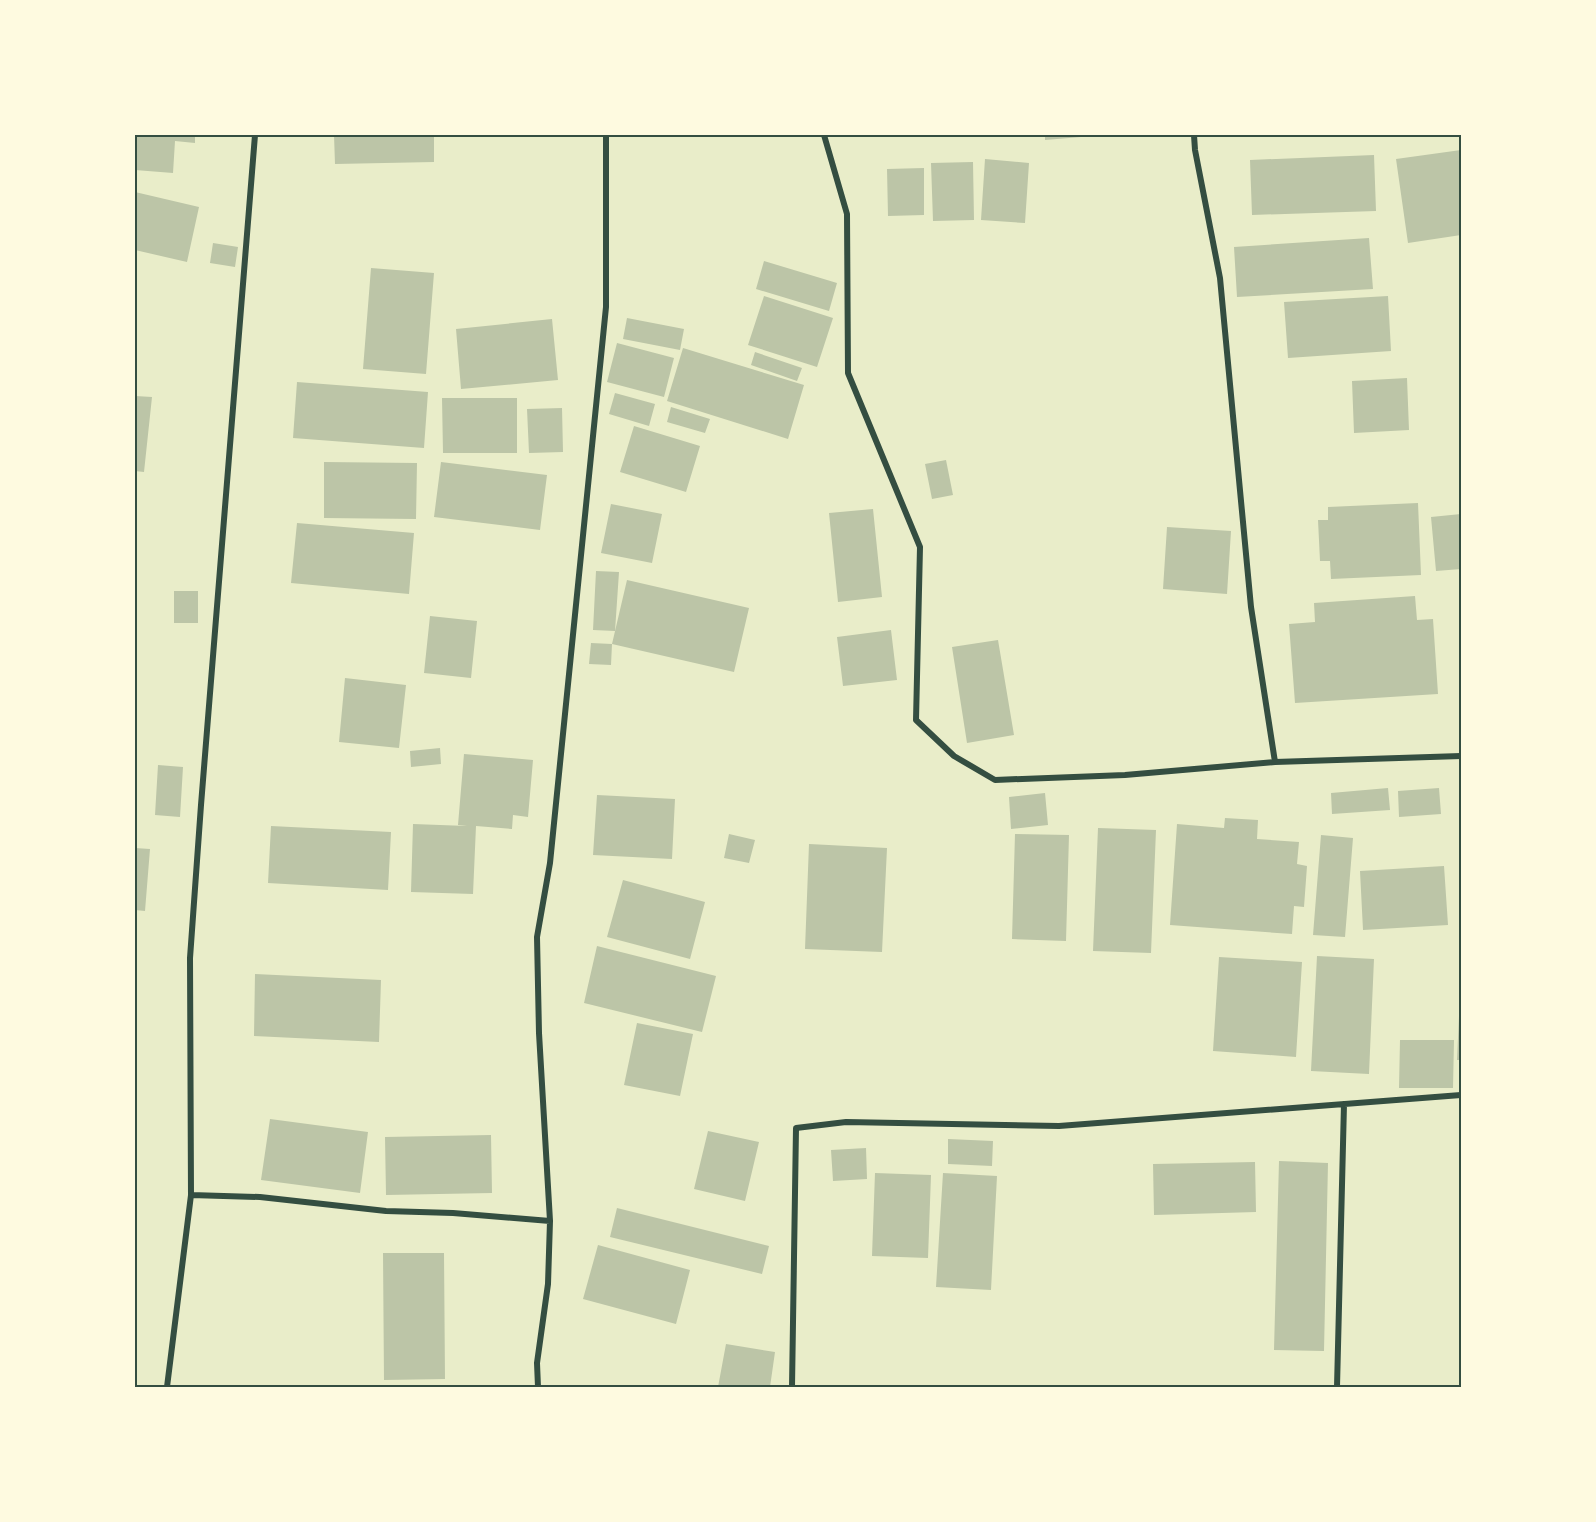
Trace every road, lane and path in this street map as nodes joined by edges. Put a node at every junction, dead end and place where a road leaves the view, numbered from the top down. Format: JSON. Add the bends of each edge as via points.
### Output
{"nodes":[{"id":1,"x":255,"y":135,"type":"edge"},
{"id":2,"x":606,"y":135,"type":"edge"},
{"id":3,"x":824,"y":135,"type":"edge"},
{"id":4,"x":1194,"y":135,"type":"edge"},
{"id":5,"x":1461,"y":756,"type":"edge"},
{"id":6,"x":1275,"y":762,"type":"junction"},
{"id":7,"x":1461,"y":1095,"type":"edge"},
{"id":8,"x":1344,"y":1104,"type":"junction"},
{"id":9,"x":191,"y":1195,"type":"junction"},
{"id":10,"x":550,"y":1221,"type":"junction"},
{"id":11,"x":168,"y":1387,"type":"edge"},
{"id":12,"x":538,"y":1387,"type":"edge"},
{"id":13,"x":792,"y":1387,"type":"edge"},
{"id":14,"x":1337,"y":1387,"type":"edge"}],
"edges":[{"from":1,"to":9,"type":"street","via":[[190,958]]},
{"from":2,"to":10,"type":"street","via":[[606,307],[550,863],[537,937]]},
{"from":3,"to":6,"type":"street","via":[[847,214],[848,373],[920,547],[916,720],[954,756],[995,780],[1125,775]]},
{"from":4,"to":6,"type":"street","via":[[1220,278],[1251,607]]},
{"from":5,"to":6,"type":"street"},
{"from":7,"to":8,"type":"street"},
{"from":8,"to":13,"type":"street","via":[[1059,1126],[846,1122],[796,1128]]},
{"from":8,"to":14,"type":"street"},
{"from":9,"to":10,"type":"street"},
{"from":9,"to":11,"type":"street"},
{"from":10,"to":12,"type":"street"}]}
